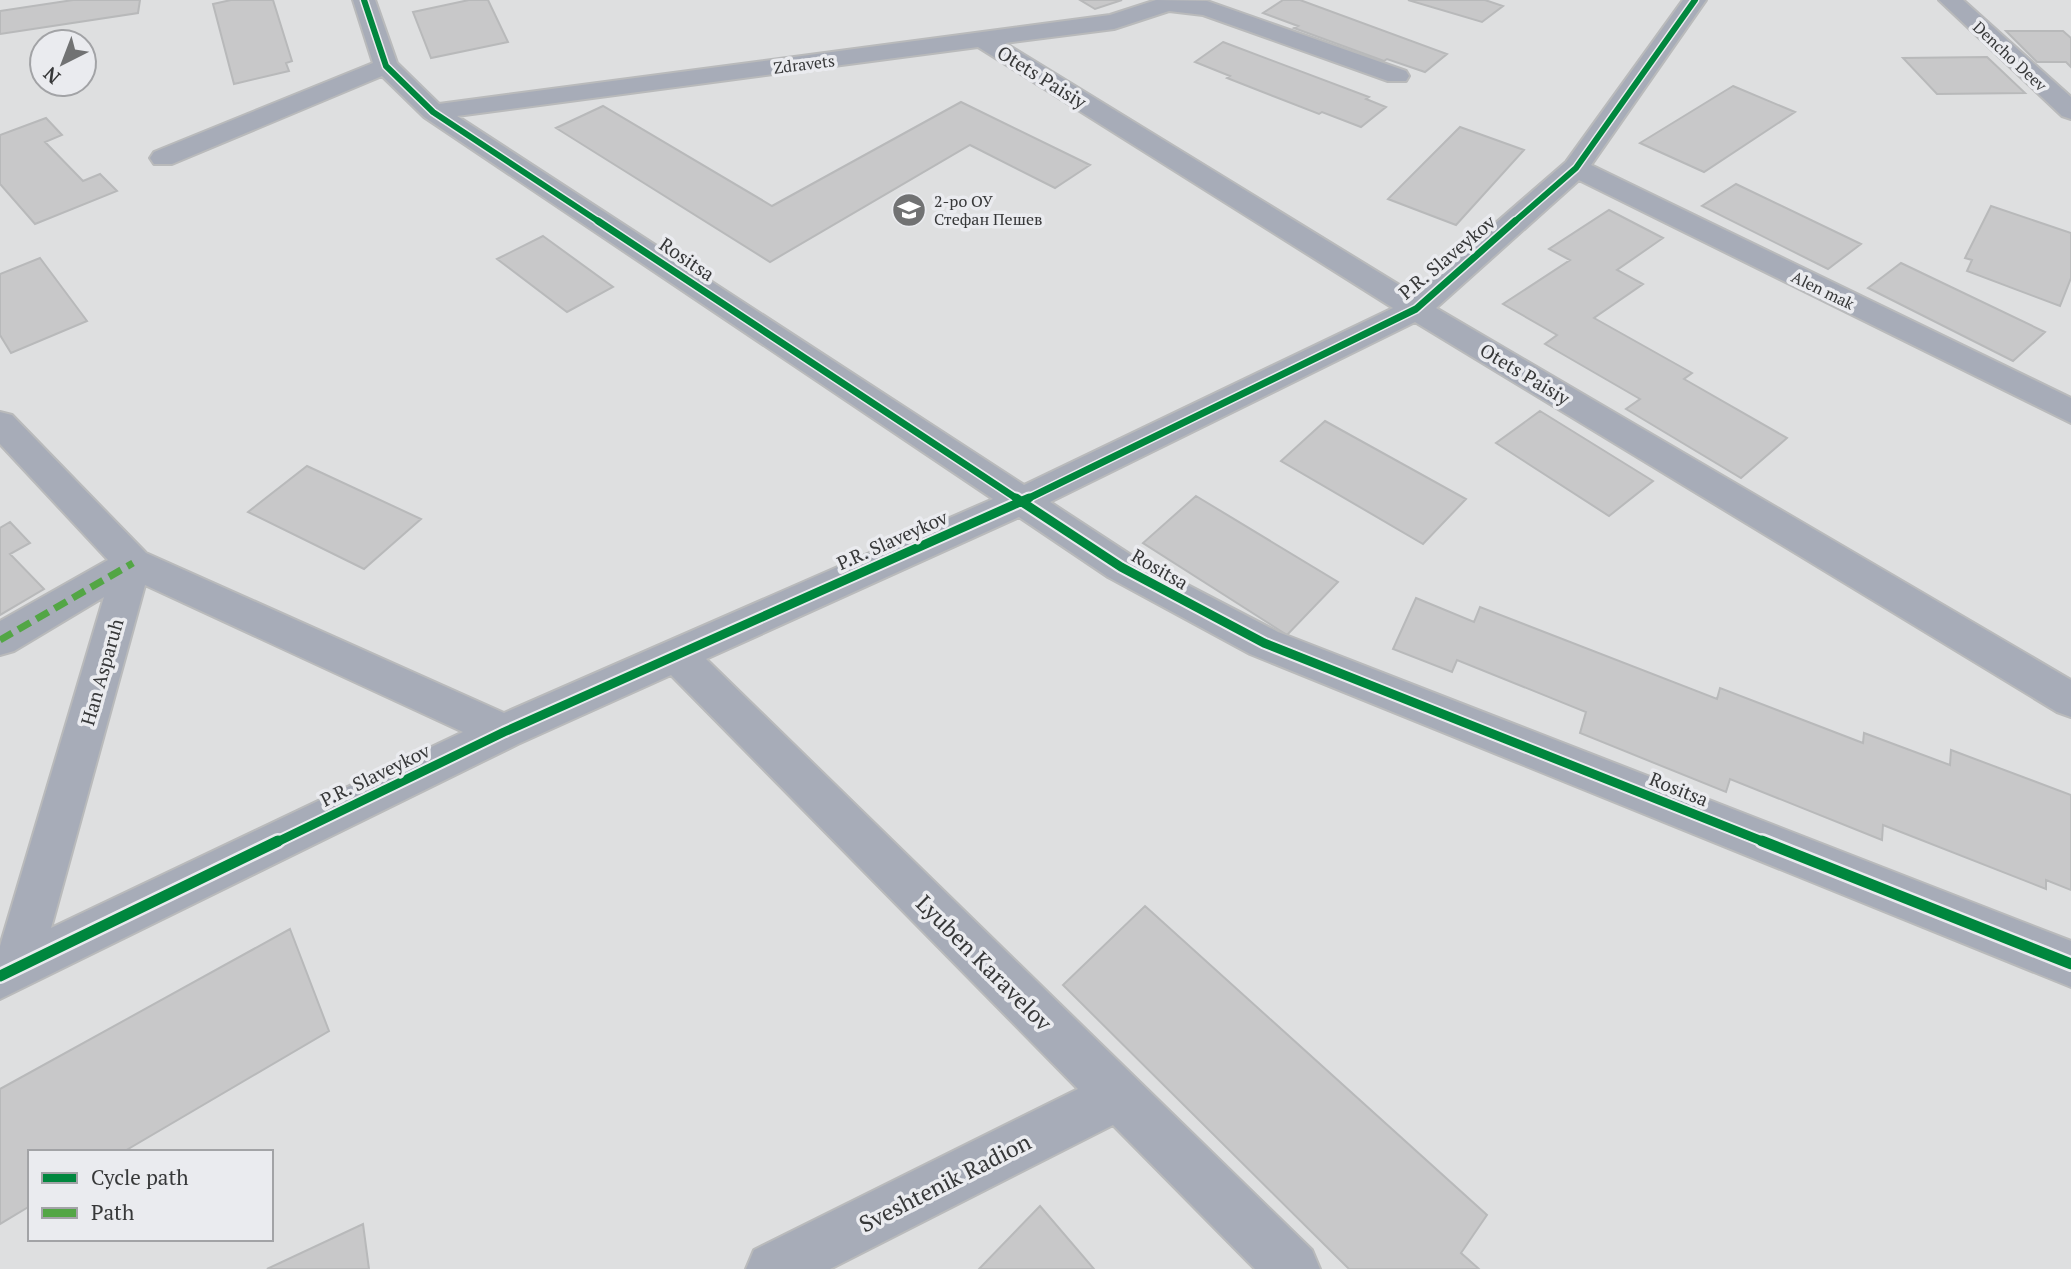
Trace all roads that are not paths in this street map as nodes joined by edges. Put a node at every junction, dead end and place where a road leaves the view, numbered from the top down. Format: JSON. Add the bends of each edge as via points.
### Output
{"nodes":[{"id":1,"x":364,"y":0,"type":"edge"},
{"id":2,"x":1695,"y":0,"type":"edge"},
{"id":3,"x":1950,"y":0,"type":"edge"},
{"id":4,"x":1168,"y":2,"type":"edge"},
{"id":5,"x":1212,"y":4,"type":"edge"},
{"id":6,"x":983,"y":40,"type":"junction"},
{"id":7,"x":386,"y":66,"type":"junction"},
{"id":8,"x":1397,"y":76,"type":"dead end"},
{"id":9,"x":2071,"y":111,"type":"edge"},
{"id":10,"x":433,"y":112,"type":"junction"},
{"id":11,"x":163,"y":158,"type":"dead end"},
{"id":12,"x":1576,"y":167,"type":"junction"},
{"id":13,"x":1416,"y":309,"type":"junction"},
{"id":14,"x":2071,"y":412,"type":"edge"},
{"id":15,"x":0,"y":424,"type":"edge"},
{"id":16,"x":1020,"y":502,"type":"junction"},
{"id":17,"x":133,"y":562,"type":"junction"},
{"id":18,"x":0,"y":640,"type":"edge"},
{"id":19,"x":676,"y":655,"type":"junction"},
{"id":20,"x":2071,"y":700,"type":"edge"},
{"id":21,"x":504,"y":732,"type":"junction"},
{"id":22,"x":2071,"y":964,"type":"edge"},
{"id":23,"x":9,"y":972,"type":"edge"},
{"id":24,"x":1117,"y":1096,"type":"junction"},
{"id":25,"x":773,"y":1269,"type":"edge"},
{"id":26,"x":1293,"y":1269,"type":"edge"}],
"edges":[{"from":1,"to":7,"type":"street","name":"Rositsa"},
{"from":2,"to":12,"type":"street","name":"P.R. Slaveykov"},
{"from":3,"to":9,"type":"street","name":"Dencho Deev"},
{"from":4,"to":5,"type":"street"},
{"from":4,"to":6,"type":"street","name":"Zdravets","via":[[1114,22]]},
{"from":5,"to":8,"type":"street"},
{"from":6,"to":10,"type":"street","name":"Zdravets"},
{"from":6,"to":13,"type":"street","name":"Otets Paisiy"},
{"from":7,"to":10,"type":"street","name":"Rositsa"},
{"from":7,"to":11,"type":"street"},
{"from":10,"to":16,"type":"street","name":"Rositsa"},
{"from":12,"to":13,"type":"street","name":"P.R. Slaveykov"},
{"from":12,"to":14,"type":"street","name":"Alen mak"},
{"from":13,"to":16,"type":"street","name":"P.R. Slaveykov"},
{"from":13,"to":20,"type":"street","name":"Otets Paisiy"},
{"from":15,"to":17,"type":"street"},
{"from":16,"to":19,"type":"street","name":"P.R. Slaveykov"},
{"from":16,"to":22,"type":"street","name":"Rositsa","via":[[1121,567],[1264,643]]},
{"from":17,"to":18,"type":"street"},
{"from":17,"to":21,"type":"street"},
{"from":17,"to":23,"type":"street","name":"Han Asparuh"},
{"from":19,"to":21,"type":"street","name":"P.R. Slaveykov"},
{"from":19,"to":24,"type":"street","name":"Lyuben Karavelov"},
{"from":21,"to":23,"type":"street","name":"P.R. Slaveykov"},
{"from":24,"to":25,"type":"street","name":"Sveshtenik Radion"},
{"from":24,"to":26,"type":"street","name":"Lyuben Karavelov"}]}
